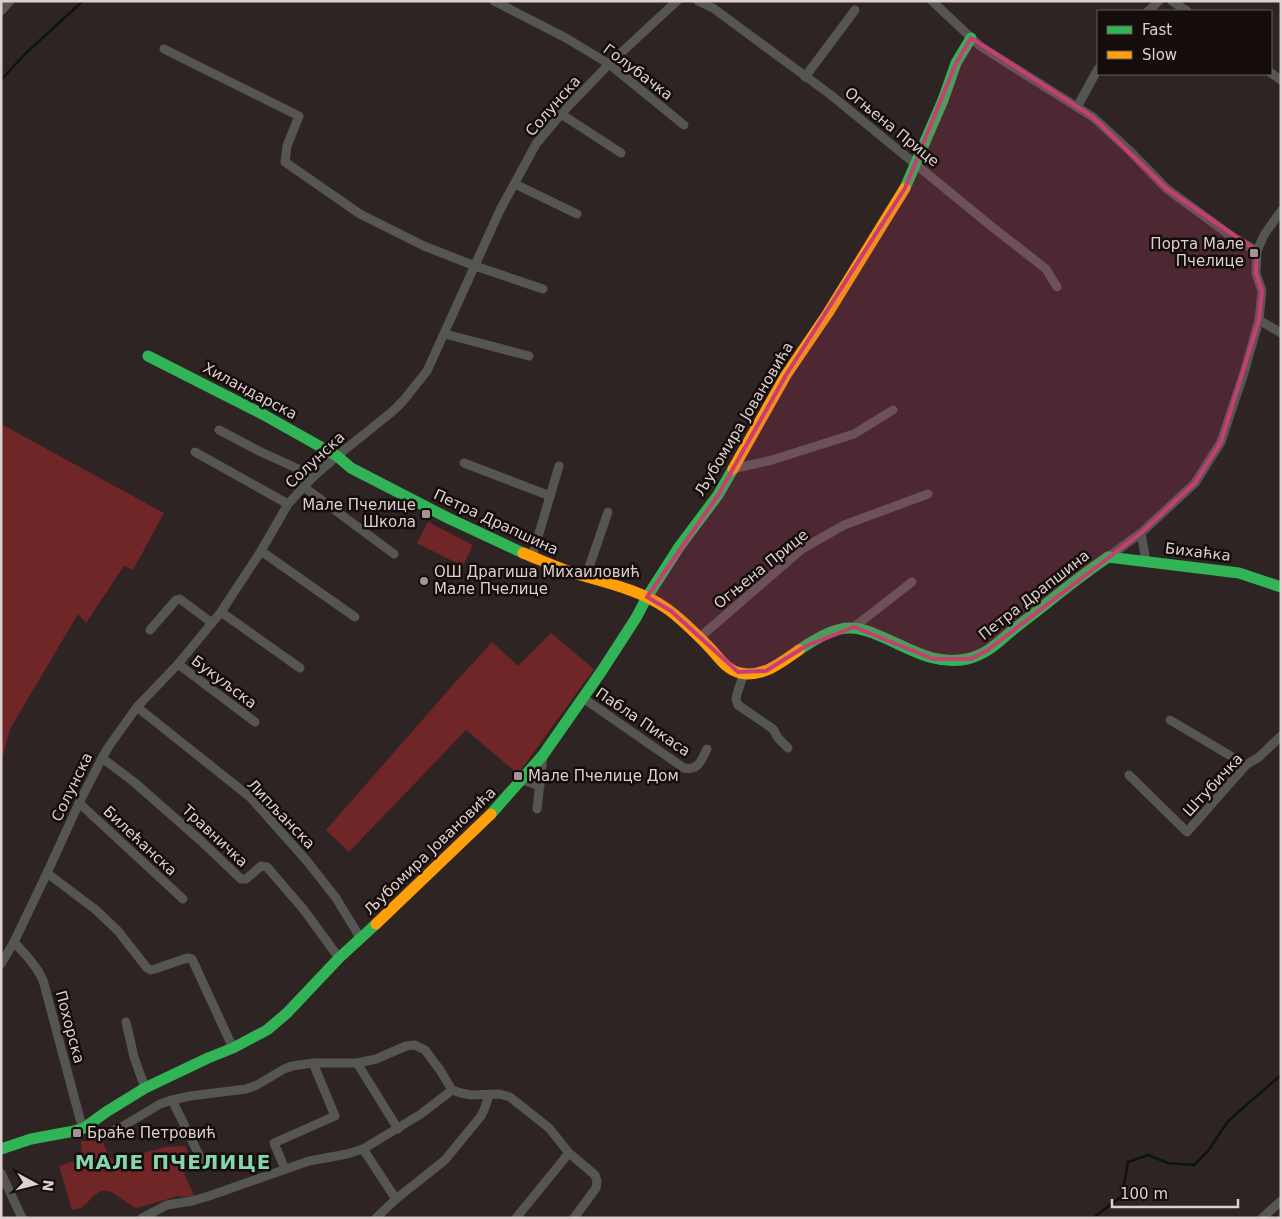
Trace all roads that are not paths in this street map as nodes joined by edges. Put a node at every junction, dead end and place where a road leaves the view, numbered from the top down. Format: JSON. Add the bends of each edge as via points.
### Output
{"nodes":[{"id":1,"x":10,"y":1,"type":"edge"},
{"id":2,"x":494,"y":1,"type":"edge"},
{"id":3,"x":676,"y":1,"type":"edge"},
{"id":4,"x":698,"y":1,"type":"edge"},
{"id":5,"x":932,"y":1,"type":"edge"},
{"id":6,"x":1159,"y":1,"type":"edge"},
{"id":7,"x":1172,"y":1,"type":"edge"},
{"id":8,"x":855,"y":10,"type":"dead end"},
{"id":9,"x":1149,"y":10,"type":"edge"},
{"id":10,"x":1186,"y":10,"type":"edge"},
{"id":11,"x":1,"y":11,"type":"edge"},
{"id":12,"x":971,"y":38,"type":"junction"},
{"id":13,"x":164,"y":49,"type":"dead end"},
{"id":14,"x":610,"y":64,"type":"junction"},
{"id":15,"x":1097,"y":71,"type":"edge"},
{"id":16,"x":806,"y":77,"type":"junction"},
{"id":17,"x":1077,"y":107,"type":"junction"},
{"id":18,"x":561,"y":114,"type":"junction"},
{"id":19,"x":684,"y":125,"type":"dead end"},
{"id":20,"x":621,"y":153,"type":"dead end"},
{"id":21,"x":916,"y":164,"type":"junction"},
{"id":22,"x":515,"y":184,"type":"junction"},
{"id":23,"x":1281,"y":211,"type":"edge"},
{"id":24,"x":576,"y":214,"type":"dead end"},
{"id":25,"x":1257,"y":251,"type":"junction"},
{"id":26,"x":475,"y":266,"type":"junction"},
{"id":27,"x":1057,"y":287,"type":"dead end"},
{"id":28,"x":543,"y":289,"type":"dead end"},
{"id":29,"x":1259,"y":320,"type":"junction"},
{"id":30,"x":1281,"y":333,"type":"edge"},
{"id":31,"x":445,"y":334,"type":"junction"},
{"id":32,"x":148,"y":356,"type":"dead end"},
{"id":33,"x":529,"y":356,"type":"dead end"},
{"id":34,"x":893,"y":410,"type":"dead end"},
{"id":35,"x":219,"y":430,"type":"dead end"},
{"id":36,"x":194,"y":452,"type":"dead end"},
{"id":37,"x":337,"y":456,"type":"junction"},
{"id":38,"x":464,"y":463,"type":"dead end"},
{"id":39,"x":559,"y":466,"type":"dead end"},
{"id":40,"x":732,"y":469,"type":"junction"},
{"id":41,"x":314,"y":476,"type":"junction"},
{"id":42,"x":304,"y":487,"type":"junction"},
{"id":43,"x":928,"y":494,"type":"dead end"},
{"id":44,"x":550,"y":496,"type":"junction"},
{"id":45,"x":288,"y":504,"type":"junction"},
{"id":46,"x":608,"y":512,"type":"dead end"},
{"id":47,"x":1141,"y":533,"type":"junction"},
{"id":48,"x":261,"y":551,"type":"junction"},
{"id":49,"x":394,"y":554,"type":"dead end"},
{"id":50,"x":532,"y":557,"type":"junction"},
{"id":51,"x":1108,"y":557,"type":"junction"},
{"id":52,"x":1146,"y":561,"type":"junction"},
{"id":53,"x":586,"y":576,"type":"junction"},
{"id":54,"x":912,"y":582,"type":"dead end"},
{"id":55,"x":1281,"y":587,"type":"edge"},
{"id":56,"x":646,"y":597,"type":"junction"},
{"id":57,"x":222,"y":612,"type":"junction"},
{"id":58,"x":355,"y":617,"type":"dead end"},
{"id":59,"x":212,"y":623,"type":"junction"},
{"id":60,"x":854,"y":627,"type":"junction"},
{"id":61,"x":150,"y":630,"type":"dead end"},
{"id":62,"x":700,"y":638,"type":"junction"},
{"id":63,"x":178,"y":664,"type":"junction"},
{"id":64,"x":300,"y":668,"type":"dead end"},
{"id":65,"x":744,"y":673,"type":"junction"},
{"id":66,"x":583,"y":698,"type":"junction"},
{"id":67,"x":137,"y":707,"type":"junction"},
{"id":68,"x":1170,"y":720,"type":"dead end"},
{"id":69,"x":255,"y":722,"type":"dead end"},
{"id":70,"x":1281,"y":736,"type":"edge"},
{"id":71,"x":788,"y":748,"type":"dead end"},
{"id":72,"x":707,"y":749,"type":"dead end"},
{"id":73,"x":543,"y":755,"type":"junction"},
{"id":74,"x":102,"y":758,"type":"junction"},
{"id":75,"x":1246,"y":765,"type":"junction"},
{"id":76,"x":1130,"y":775,"type":"dead end"},
{"id":77,"x":520,"y":782,"type":"junction"},
{"id":78,"x":540,"y":786,"type":"junction"},
{"id":79,"x":79,"y":803,"type":"junction"},
{"id":80,"x":537,"y":809,"type":"dead end"},
{"id":81,"x":47,"y":873,"type":"junction"},
{"id":82,"x":183,"y":899,"type":"dead end"},
{"id":83,"x":362,"y":939,"type":"junction"},
{"id":84,"x":14,"y":942,"type":"junction"},
{"id":85,"x":339,"y":958,"type":"junction"},
{"id":86,"x":1,"y":964,"type":"edge"},
{"id":87,"x":126,"y":1022,"type":"dead end"},
{"id":88,"x":233,"y":1048,"type":"junction"},
{"id":89,"x":313,"y":1063,"type":"junction"},
{"id":90,"x":357,"y":1063,"type":"junction"},
{"id":91,"x":145,"y":1088,"type":"junction"},
{"id":92,"x":452,"y":1090,"type":"junction"},
{"id":93,"x":489,"y":1095,"type":"junction"},
{"id":94,"x":172,"y":1100,"type":"junction"},
{"id":95,"x":84,"y":1128,"type":"junction"},
{"id":96,"x":398,"y":1129,"type":"junction"},
{"id":97,"x":1,"y":1149,"type":"edge"},
{"id":98,"x":363,"y":1149,"type":"junction"},
{"id":99,"x":569,"y":1153,"type":"junction"},
{"id":100,"x":204,"y":1166,"type":"dead end"},
{"id":101,"x":285,"y":1169,"type":"junction"},
{"id":102,"x":1,"y":1173,"type":"edge"},
{"id":103,"x":396,"y":1199,"type":"junction"},
{"id":104,"x":1281,"y":1201,"type":"edge"},
{"id":105,"x":22,"y":1218,"type":"edge"},
{"id":106,"x":142,"y":1218,"type":"edge"},
{"id":107,"x":376,"y":1218,"type":"edge"},
{"id":108,"x":516,"y":1218,"type":"edge"},
{"id":109,"x":574,"y":1218,"type":"edge"},
{"id":110,"x":1262,"y":1218,"type":"edge"}],
"edges":[{"from":1,"to":11,"type":"street"},
{"from":2,"to":14,"type":"street","name":"Голубачка"},
{"from":3,"to":14,"type":"street","name":"Солунска"},
{"from":4,"to":16,"type":"street","name":"Огњена Прице","via":[[713,8]]},
{"from":5,"to":12,"type":"street"},
{"from":6,"to":9,"type":"street"},
{"from":7,"to":10,"type":"street"},
{"from":8,"to":16,"type":"street"},
{"from":12,"to":17,"type":"street"},
{"from":12,"to":21,"type":"street","name":"Љубомира Јовановића","via":[[956,63]]},
{"from":13,"to":26,"type":"street","via":[[299,116],[287,146],[286,162],[360,214],[424,246]]},
{"from":14,"to":18,"type":"street","name":"Солунска"},
{"from":14,"to":19,"type":"street","name":"Голубачка"},
{"from":15,"to":17,"type":"street"},
{"from":16,"to":21,"type":"street","name":"Огњена Прице"},
{"from":17,"to":25,"type":"street","via":[[1093,117],[1167,189]]},
{"from":18,"to":20,"type":"street"},
{"from":18,"to":22,"type":"street","name":"Солунска","via":[[536,144]]},
{"from":21,"to":27,"type":"street","name":"Огњена Прице","via":[[1046,269]]},
{"from":21,"to":40,"type":"street","name":"Љубомира Јовановића","via":[[906,188],[786,375]]},
{"from":22,"to":24,"type":"street"},
{"from":22,"to":26,"type":"street","name":"Солунска"},
{"from":23,"to":25,"type":"street"},
{"from":25,"to":29,"type":"street","name":"Петра Драпшина","via":[[1256,273],[1262,291]]},
{"from":26,"to":28,"type":"street"},
{"from":26,"to":31,"type":"street","name":"Солунска"},
{"from":29,"to":30,"type":"street"},
{"from":29,"to":47,"type":"street","name":"Петра Драпшина","via":[[1221,442],[1195,483]]},
{"from":31,"to":33,"type":"street"},
{"from":31,"to":37,"type":"street","name":"Солунска","via":[[427,371],[403,401]]},
{"from":32,"to":37,"type":"street","name":"Хиландарска","via":[[264,414]]},
{"from":34,"to":40,"type":"street","via":[[854,434]]},
{"from":35,"to":41,"type":"street"},
{"from":36,"to":45,"type":"street"},
{"from":37,"to":41,"type":"street","name":"Солунска"},
{"from":37,"to":50,"type":"street","name":"Петра Драпшина","via":[[351,468]]},
{"from":38,"to":44,"type":"street"},
{"from":39,"to":44,"type":"street"},
{"from":40,"to":56,"type":"street","name":"Љубомира Јовановића","via":[[718,495]]},
{"from":41,"to":42,"type":"street","name":"Солунска"},
{"from":42,"to":45,"type":"street","name":"Солунска"},
{"from":42,"to":49,"type":"street"},
{"from":43,"to":62,"type":"street","name":"Огњена Прице","via":[[844,524],[802,549]]},
{"from":44,"to":50,"type":"street"},
{"from":45,"to":48,"type":"street","name":"Солунска"},
{"from":46,"to":53,"type":"street"},
{"from":47,"to":51,"type":"street","name":"Петра Драпшина"},
{"from":47,"to":52,"type":"street"},
{"from":48,"to":57,"type":"street","name":"Солунска"},
{"from":48,"to":58,"type":"street"},
{"from":50,"to":53,"type":"street","name":"Петра Драпшина"},
{"from":51,"to":52,"type":"street","name":"Бихаћка"},
{"from":51,"to":60,"type":"street","name":"Петра Драпшина","via":[[988,650],[971,659],[933,659]]},
{"from":52,"to":55,"type":"street","name":"Бихаћка","via":[[1239,573]]},
{"from":53,"to":56,"type":"street","name":"Петра Драпшина"},
{"from":54,"to":60,"type":"street"},
{"from":56,"to":62,"type":"street","name":"Петра Драпшина","via":[[664,606]]},
{"from":56,"to":66,"type":"street","name":"Љубомира Јовановића","via":[[629,630]]},
{"from":57,"to":59,"type":"street","name":"Солунска"},
{"from":57,"to":64,"type":"street"},
{"from":59,"to":61,"type":"street","via":[[180,599]]},
{"from":59,"to":63,"type":"street","name":"Солунска"},
{"from":60,"to":65,"type":"street","via":[[841,628],[766,671]]},
{"from":62,"to":65,"type":"street","name":"Петра Драпшина","via":[[730,669]]},
{"from":63,"to":67,"type":"street","name":"Солунска"},
{"from":63,"to":69,"type":"street","name":"Букуљска"},
{"from":65,"to":71,"type":"street","via":[[736,694],[738,705],[773,729]]},
{"from":66,"to":72,"type":"street","name":"Пабла Пикаса","via":[[684,768],[696,767]]},
{"from":66,"to":73,"type":"street","name":"Љубомира Јовановића"},
{"from":67,"to":74,"type":"street","name":"Солунска"},
{"from":67,"to":83,"type":"street","name":"Липљанска","via":[[250,797],[307,861]]},
{"from":68,"to":75,"type":"street"},
{"from":70,"to":75,"type":"street","name":"Штубичка"},
{"from":73,"to":77,"type":"street","name":"Љубомира Јовановића"},
{"from":73,"to":78,"type":"street"},
{"from":74,"to":79,"type":"street","name":"Солунска"},
{"from":74,"to":85,"type":"street","name":"Травничка","via":[[134,782],[241,879],[246,879],[261,866],[267,867]]},
{"from":75,"to":76,"type":"street","name":"Штубичка","via":[[1188,832]]},
{"from":77,"to":78,"type":"street"},
{"from":77,"to":83,"type":"street","name":"Љубомира Јовановића","via":[[486,820]]},
{"from":78,"to":80,"type":"street"},
{"from":79,"to":81,"type":"street","name":"Солунска"},
{"from":79,"to":82,"type":"street","name":"Билећанска"},
{"from":81,"to":84,"type":"street","name":"Солунска"},
{"from":81,"to":88,"type":"street","via":[[96,910],[118,931],[147,968],[151,970],[192,958]]},
{"from":83,"to":85,"type":"street","name":"Љубомира Јовановића"},
{"from":84,"to":86,"type":"street","name":"Солунска"},
{"from":84,"to":95,"type":"street","name":"Похорска","via":[[44,980]]},
{"from":85,"to":88,"type":"street","name":"Љубомира Јовановића","via":[[274,1025]]},
{"from":87,"to":91,"type":"street"},
{"from":88,"to":91,"type":"street","name":"Љубомира Јовановића"},
{"from":89,"to":90,"type":"street"},
{"from":89,"to":94,"type":"street","via":[[284,1068],[246,1089]]},
{"from":89,"to":101,"type":"street","via":[[335,1116],[274,1143]]},
{"from":90,"to":92,"type":"street","via":[[415,1045],[426,1050]]},
{"from":90,"to":96,"type":"street"},
{"from":91,"to":95,"type":"street","name":"Љубомира Јовановића"},
{"from":92,"to":93,"type":"street"},
{"from":92,"to":96,"type":"street"},
{"from":93,"to":99,"type":"street","via":[[510,1097],[549,1128]]},
{"from":93,"to":103,"type":"street","via":[[481,1116],[445,1160]]},
{"from":94,"to":95,"type":"street","via":[[112,1132],[97,1133]]},
{"from":94,"to":100,"type":"street"},
{"from":95,"to":97,"type":"street","name":"Љубомира Јовановића"},
{"from":96,"to":98,"type":"street"},
{"from":98,"to":101,"type":"street"},
{"from":98,"to":103,"type":"street"},
{"from":99,"to":108,"type":"street"},
{"from":99,"to":109,"type":"street","via":[[595,1175],[597,1181],[596,1188]]},
{"from":101,"to":106,"type":"street","via":[[235,1188],[167,1205]]},
{"from":102,"to":105,"type":"street"},
{"from":103,"to":107,"type":"street"},
{"from":104,"to":110,"type":"street"}]}
